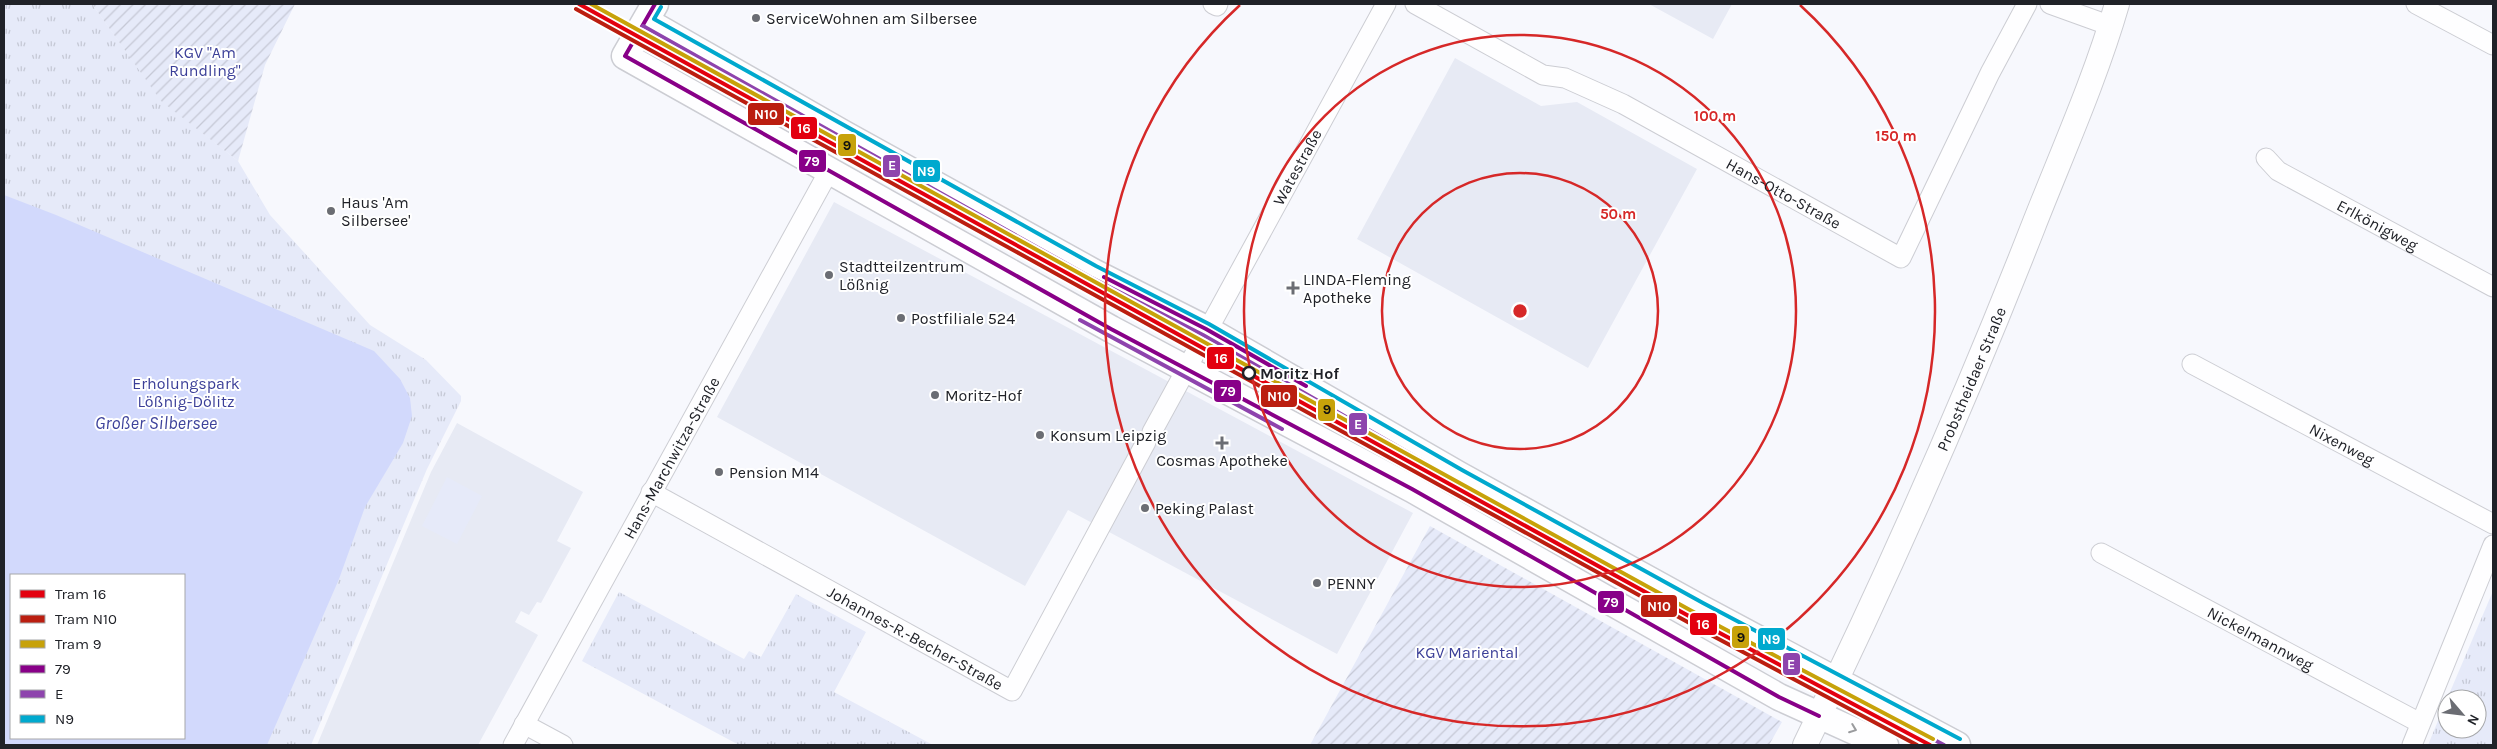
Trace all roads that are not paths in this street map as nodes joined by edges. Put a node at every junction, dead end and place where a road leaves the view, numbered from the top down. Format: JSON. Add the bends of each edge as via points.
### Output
{"nodes":[{"id":1,"x":1386,"y":4,"type":"edge"},
{"id":2,"x":1415,"y":4,"type":"edge"},
{"id":3,"x":2027,"y":4,"type":"edge"},
{"id":4,"x":2050,"y":4,"type":"edge"},
{"id":5,"x":2117,"y":4,"type":"edge"},
{"id":6,"x":2416,"y":4,"type":"edge"},
{"id":7,"x":650,"y":12,"type":"edge"},
{"id":8,"x":2111,"y":26,"type":"junction"},
{"id":9,"x":2493,"y":45,"type":"edge"},
{"id":10,"x":2266,"y":158,"type":"dead end"},
{"id":11,"x":829,"y":171,"type":"junction"},
{"id":12,"x":2493,"y":287,"type":"edge"},
{"id":13,"x":1206,"y":329,"type":"junction"},
{"id":14,"x":2192,"y":364,"type":"dead end"},
{"id":15,"x":1185,"y":370,"type":"junction"},
{"id":16,"x":651,"y":492,"type":"junction"},
{"id":17,"x":2493,"y":524,"type":"edge"},
{"id":18,"x":2493,"y":545,"type":"edge"},
{"id":19,"x":2102,"y":553,"type":"dead end"},
{"id":20,"x":1837,"y":681,"type":"junction"},
{"id":21,"x":1819,"y":716,"type":"junction"},
{"id":22,"x":2420,"y":723,"type":"junction"},
{"id":23,"x":524,"y":724,"type":"junction"},
{"id":24,"x":513,"y":745,"type":"edge"},
{"id":25,"x":563,"y":745,"type":"edge"},
{"id":26,"x":1805,"y":745,"type":"edge"},
{"id":27,"x":1885,"y":745,"type":"edge"},
{"id":28,"x":1957,"y":745,"type":"edge"},
{"id":29,"x":2412,"y":745,"type":"edge"}],
"edges":[{"from":1,"to":13,"type":"street","name":"Watestraße"},
{"from":2,"to":3,"type":"street","name":"Hans-Otto-Straße","via":[[1543,75],[1565,78],[1623,104],[1901,258]]},
{"from":4,"to":8,"type":"street"},
{"from":5,"to":8,"type":"street","name":"Probstheidaer Straße"},
{"from":6,"to":9,"type":"street"},
{"from":7,"to":11,"type":"main road","via":[[625,56]]},
{"from":7,"to":13,"type":"main road","via":[[1068,258]]},
{"from":8,"to":20,"type":"street","name":"Probstheidaer Straße","via":[[2014,277],[1936,466]]},
{"from":10,"to":12,"type":"street","name":"Erlkönigweg","via":[[2278,171]]},
{"from":11,"to":15,"type":"main road"},
{"from":11,"to":16,"type":"street","name":"Hans-Marchwitza-Straße"},
{"from":13,"to":15,"type":"street","name":"Johannes-R.-Becher-Straße"},
{"from":13,"to":20,"type":"main road","via":[[1459,475]]},
{"from":14,"to":17,"type":"street","name":"Nixenweg"},
{"from":15,"to":16,"type":"street","name":"Johannes-R.-Becher-Straße","via":[[1012,691]]},
{"from":15,"to":21,"type":"main road","via":[[1412,489],[1778,697]]},
{"from":16,"to":23,"type":"street","name":"Hans-Marchwitza-Straße"},
{"from":18,"to":22,"type":"street"},
{"from":19,"to":22,"type":"street","name":"Nickelmannweg"},
{"from":20,"to":21,"type":"street","name":"Probstheidaer Straße"},
{"from":20,"to":28,"type":"main road"},
{"from":21,"to":26,"type":"street","name":"Probstheidaer Straße"},
{"from":21,"to":27,"type":"main road","one_way":true},
{"from":22,"to":29,"type":"street"},
{"from":23,"to":24,"type":"street","name":"Hans-Marchwitza-Straße"},
{"from":23,"to":25,"type":"street"}]}
